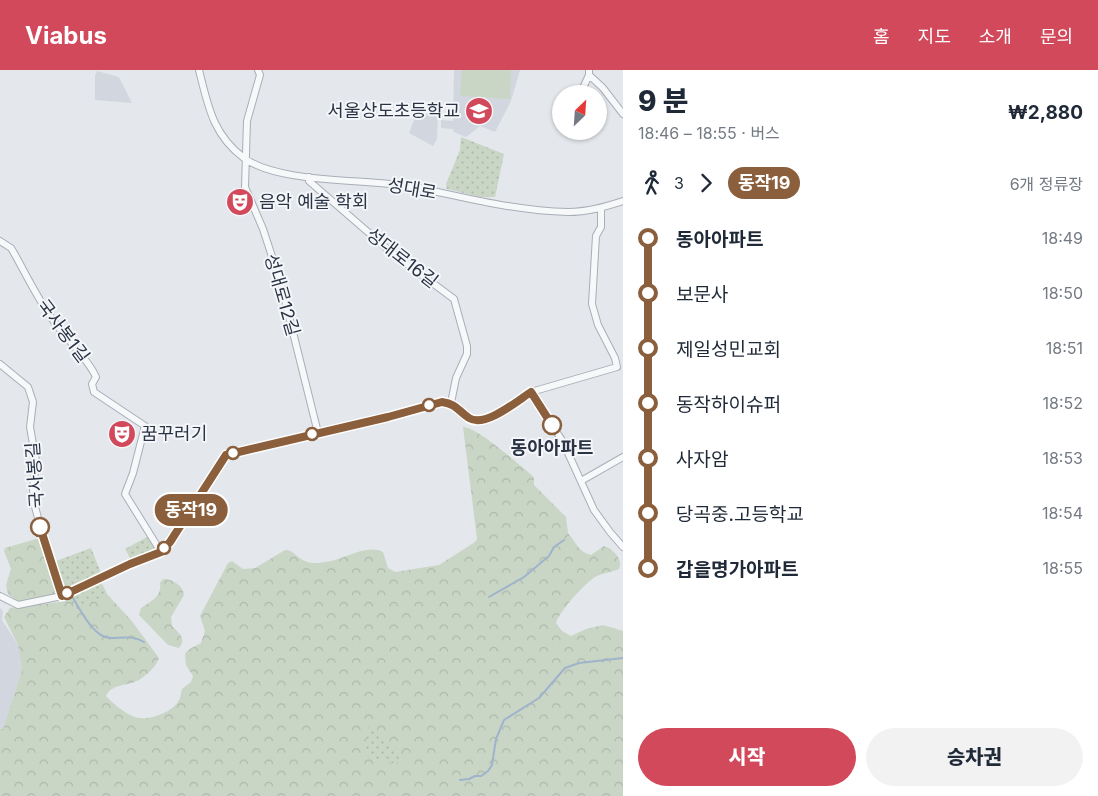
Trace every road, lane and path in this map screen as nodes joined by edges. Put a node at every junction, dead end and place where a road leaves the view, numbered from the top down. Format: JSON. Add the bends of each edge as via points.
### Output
{"nodes":[{"id":1,"x":199,"y":70,"type":"edge"},
{"id":2,"x":258,"y":70,"type":"edge"},
{"id":3,"x":589,"y":72,"type":"edge"},
{"id":4,"x":583,"y":85,"type":"edge"},
{"id":5,"x":623,"y":114,"type":"edge"},
{"id":6,"x":246,"y":160,"type":"junction"},
{"id":7,"x":309,"y":177,"type":"junction"},
{"id":8,"x":623,"y":201,"type":"edge"},
{"id":9,"x":601,"y":208,"type":"junction"},
{"id":10,"x":0,"y":241,"type":"edge"},
{"id":11,"x":0,"y":364,"type":"edge"},
{"id":12,"x":531,"y":392,"type":"junction"},
{"id":13,"x":451,"y":403,"type":"junction"},
{"id":14,"x":318,"y":433,"type":"junction"},
{"id":15,"x":623,"y":457,"type":"edge"},
{"id":16,"x":581,"y":481,"type":"junction"},
{"id":17,"x":623,"y":547,"type":"edge"},
{"id":18,"x":161,"y":552,"type":"junction"},
{"id":19,"x":0,"y":596,"type":"edge"},
{"id":20,"x":62,"y":596,"type":"junction"}],
"edges":[{"from":1,"to":6,"type":"street","name":"성대로","via":[[215,125]]},
{"from":2,"to":6,"type":"street","name":"성대로12길","via":[[260,75],[247,121]]},
{"from":3,"to":4,"type":"street"},
{"from":3,"to":5,"type":"street"},
{"from":6,"to":7,"type":"street","name":"성대로","via":[[265,168]]},
{"from":6,"to":14,"type":"street","name":"성대로12길","via":[[246,188],[281,284]]},
{"from":7,"to":9,"type":"street","name":"성대로","via":[[417,187],[517,208],[568,212]]},
{"from":7,"to":13,"type":"street","name":"성대로16길","via":[[309,181],[391,252],[454,299],[467,354],[456,378]]},
{"from":8,"to":9,"type":"street","name":"성대로"},
{"from":9,"to":12,"type":"street","via":[[592,304],[617,367]]},
{"from":10,"to":18,"type":"street","name":"국사봉1길","via":[[11,248],[57,326],[92,368],[96,377],[92,384],[94,392],[145,426],[125,494]]},
{"from":11,"to":20,"type":"street","name":"국사봉길","via":[[28,387],[33,402],[30,427],[36,461],[34,503]]},
{"from":12,"to":13,"type":"street","via":[[486,420],[469,418]]},
{"from":12,"to":16,"type":"street","via":[[563,442]]},
{"from":13,"to":14,"type":"street","via":[[442,402]]},
{"from":14,"to":18,"type":"street","via":[[226,455]]},
{"from":15,"to":16,"type":"street"},
{"from":16,"to":17,"type":"street","via":[[594,510]]},
{"from":18,"to":20,"type":"street"},
{"from":19,"to":20,"type":"street","via":[[18,605]]}]}
